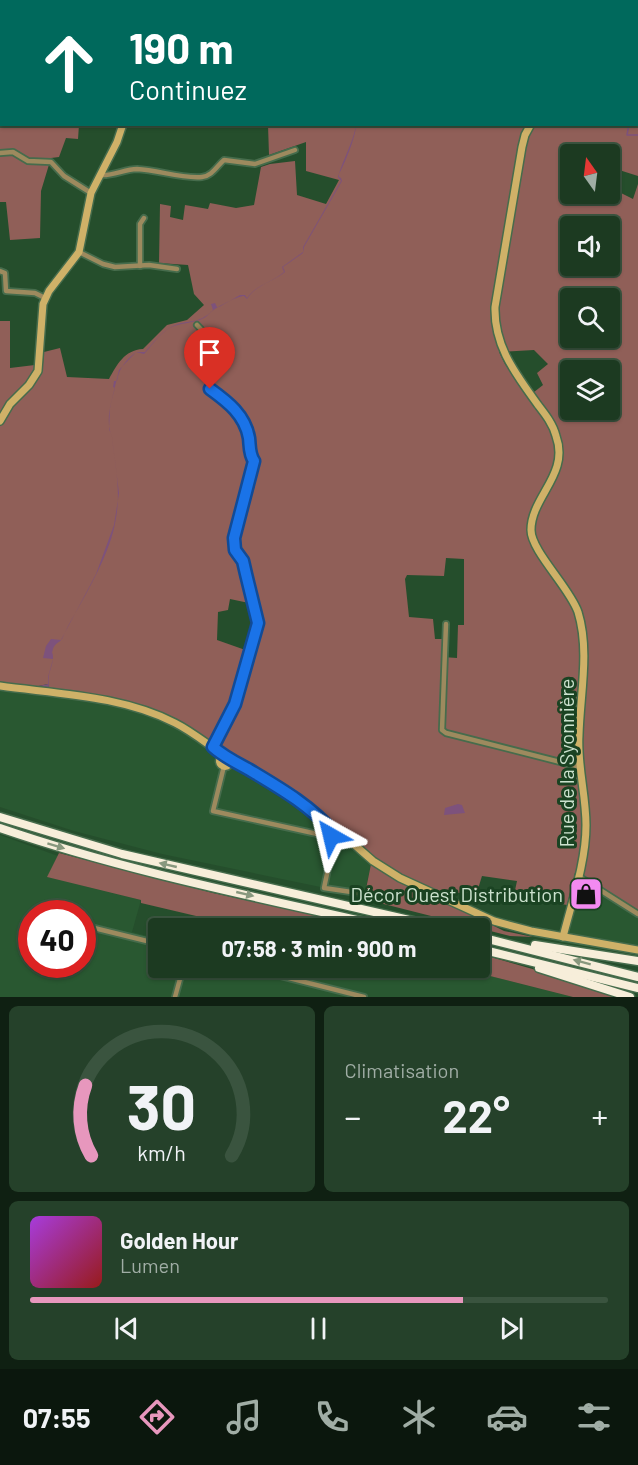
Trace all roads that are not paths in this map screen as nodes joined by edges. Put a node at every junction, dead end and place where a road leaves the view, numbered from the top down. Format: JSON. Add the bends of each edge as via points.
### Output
{"nodes":[{"id":1,"x":122,"y":126,"type":"edge"},
{"id":2,"x":530,"y":126,"type":"edge"},
{"id":3,"x":295,"y":150,"type":"dead end"},
{"id":4,"x":0,"y":153,"type":"edge"},
{"id":5,"x":100,"y":175,"type":"junction"},
{"id":6,"x":92,"y":193,"type":"junction"},
{"id":7,"x":144,"y":218,"type":"dead end"},
{"id":8,"x":78,"y":252,"type":"junction"},
{"id":9,"x":140,"y":266,"type":"junction"},
{"id":10,"x":177,"y":269,"type":"dead end"},
{"id":11,"x":0,"y":271,"type":"edge"},
{"id":12,"x":45,"y":298,"type":"junction"},
{"id":13,"x":197,"y":325,"type":"dead end"},
{"id":14,"x":0,"y":421,"type":"edge"},
{"id":15,"x":446,"y":624,"type":"dead end"},
{"id":16,"x":0,"y":686,"type":"edge"},
{"id":17,"x":213,"y":747,"type":"junction"},
{"id":18,"x":225,"y":761,"type":"junction"},
{"id":19,"x":580,"y":767,"type":"junction"},
{"id":20,"x":0,"y":817,"type":"edge"},
{"id":21,"x":0,"y":828,"type":"edge"},
{"id":22,"x":335,"y":837,"type":"junction"},
{"id":23,"x":578,"y":876,"type":"junction"},
{"id":24,"x":365,"y":894,"type":"dead end"},
{"id":25,"x":638,"y":914,"type":"edge"},
{"id":26,"x":350,"y":918,"type":"edge"},
{"id":27,"x":401,"y":918,"type":"edge"},
{"id":28,"x":96,"y":928,"type":"edge"},
{"id":29,"x":490,"y":937,"type":"edge"},
{"id":30,"x":563,"y":937,"type":"junction"},
{"id":31,"x":490,"y":938,"type":"edge"},
{"id":32,"x":148,"y":941,"type":"edge"},
{"id":33,"x":490,"y":950,"type":"edge"},
{"id":34,"x":638,"y":950,"type":"edge"},
{"id":35,"x":504,"y":954,"type":"junction"},
{"id":36,"x":638,"y":961,"type":"edge"},
{"id":37,"x":638,"y":977,"type":"edge"},
{"id":38,"x":180,"y":978,"type":"edge"},
{"id":39,"x":289,"y":978,"type":"edge"},
{"id":40,"x":638,"y":988,"type":"edge"},
{"id":41,"x":175,"y":997,"type":"edge"},
{"id":42,"x":364,"y":997,"type":"edge"},
{"id":43,"x":630,"y":997,"type":"edge"}],
"edges":[{"from":1,"to":5,"type":"street"},
{"from":2,"to":19,"type":"street","name":"Rue de la Syonnière","via":[[522,147],[495,323],[501,348],[551,423],[559,447],[560,459],[531,531],[578,612],[584,647]]},
{"from":3,"to":5,"type":"street","via":[[255,164],[224,160],[203,177],[135,169]]},
{"from":4,"to":6,"type":"street","via":[[13,152],[28,161],[51,162],[64,176]]},
{"from":5,"to":6,"type":"street"},
{"from":6,"to":8,"type":"street"},
{"from":7,"to":9,"type":"street","via":[[140,224]]},
{"from":8,"to":9,"type":"street","via":[[115,267]]},
{"from":8,"to":12,"type":"street"},
{"from":9,"to":10,"type":"street"},
{"from":11,"to":12,"type":"street","via":[[5,273],[6,291]]},
{"from":12,"to":14,"type":"street","via":[[38,371]]},
{"from":13,"to":17,"type":"street","via":[[216,345],[210,389],[239,412],[254,461],[234,538],[258,623],[235,704]]},
{"from":15,"to":19,"type":"street","via":[[442,730]]},
{"from":16,"to":17,"type":"street","via":[[121,704],[158,715]]},
{"from":17,"to":18,"type":"street"},
{"from":18,"to":22,"type":"street","via":[[247,768],[292,797],[324,821]]},
{"from":18,"to":22,"type":"street","via":[[213,811]]},
{"from":19,"to":23,"type":"street","name":"Rue de la Syonnière","via":[[586,824]]},
{"from":27,"to":20,"type":"highway","one_way":true,"via":[[123,854]]},
{"from":21,"to":26,"type":"highway","one_way":true,"via":[[137,869]]},
{"from":22,"to":24,"type":"street","via":[[324,888]]},
{"from":22,"to":30,"type":"street","via":[[349,840],[400,878],[483,916]]},
{"from":23,"to":25,"type":"street"},
{"from":23,"to":30,"type":"street","name":"Rue de la Syonnière"},
{"from":28,"to":32,"type":"street"},
{"from":29,"to":36,"type":"highway"},
{"from":30,"to":34,"type":"street"},
{"from":37,"to":31,"type":"highway","one_way":true},
{"from":33,"to":35,"type":"highway"},
{"from":35,"to":40,"type":"highway"},
{"from":35,"to":43,"type":"highway","via":[[504,958]]},
{"from":38,"to":41,"type":"street"},
{"from":39,"to":42,"type":"street"}]}
